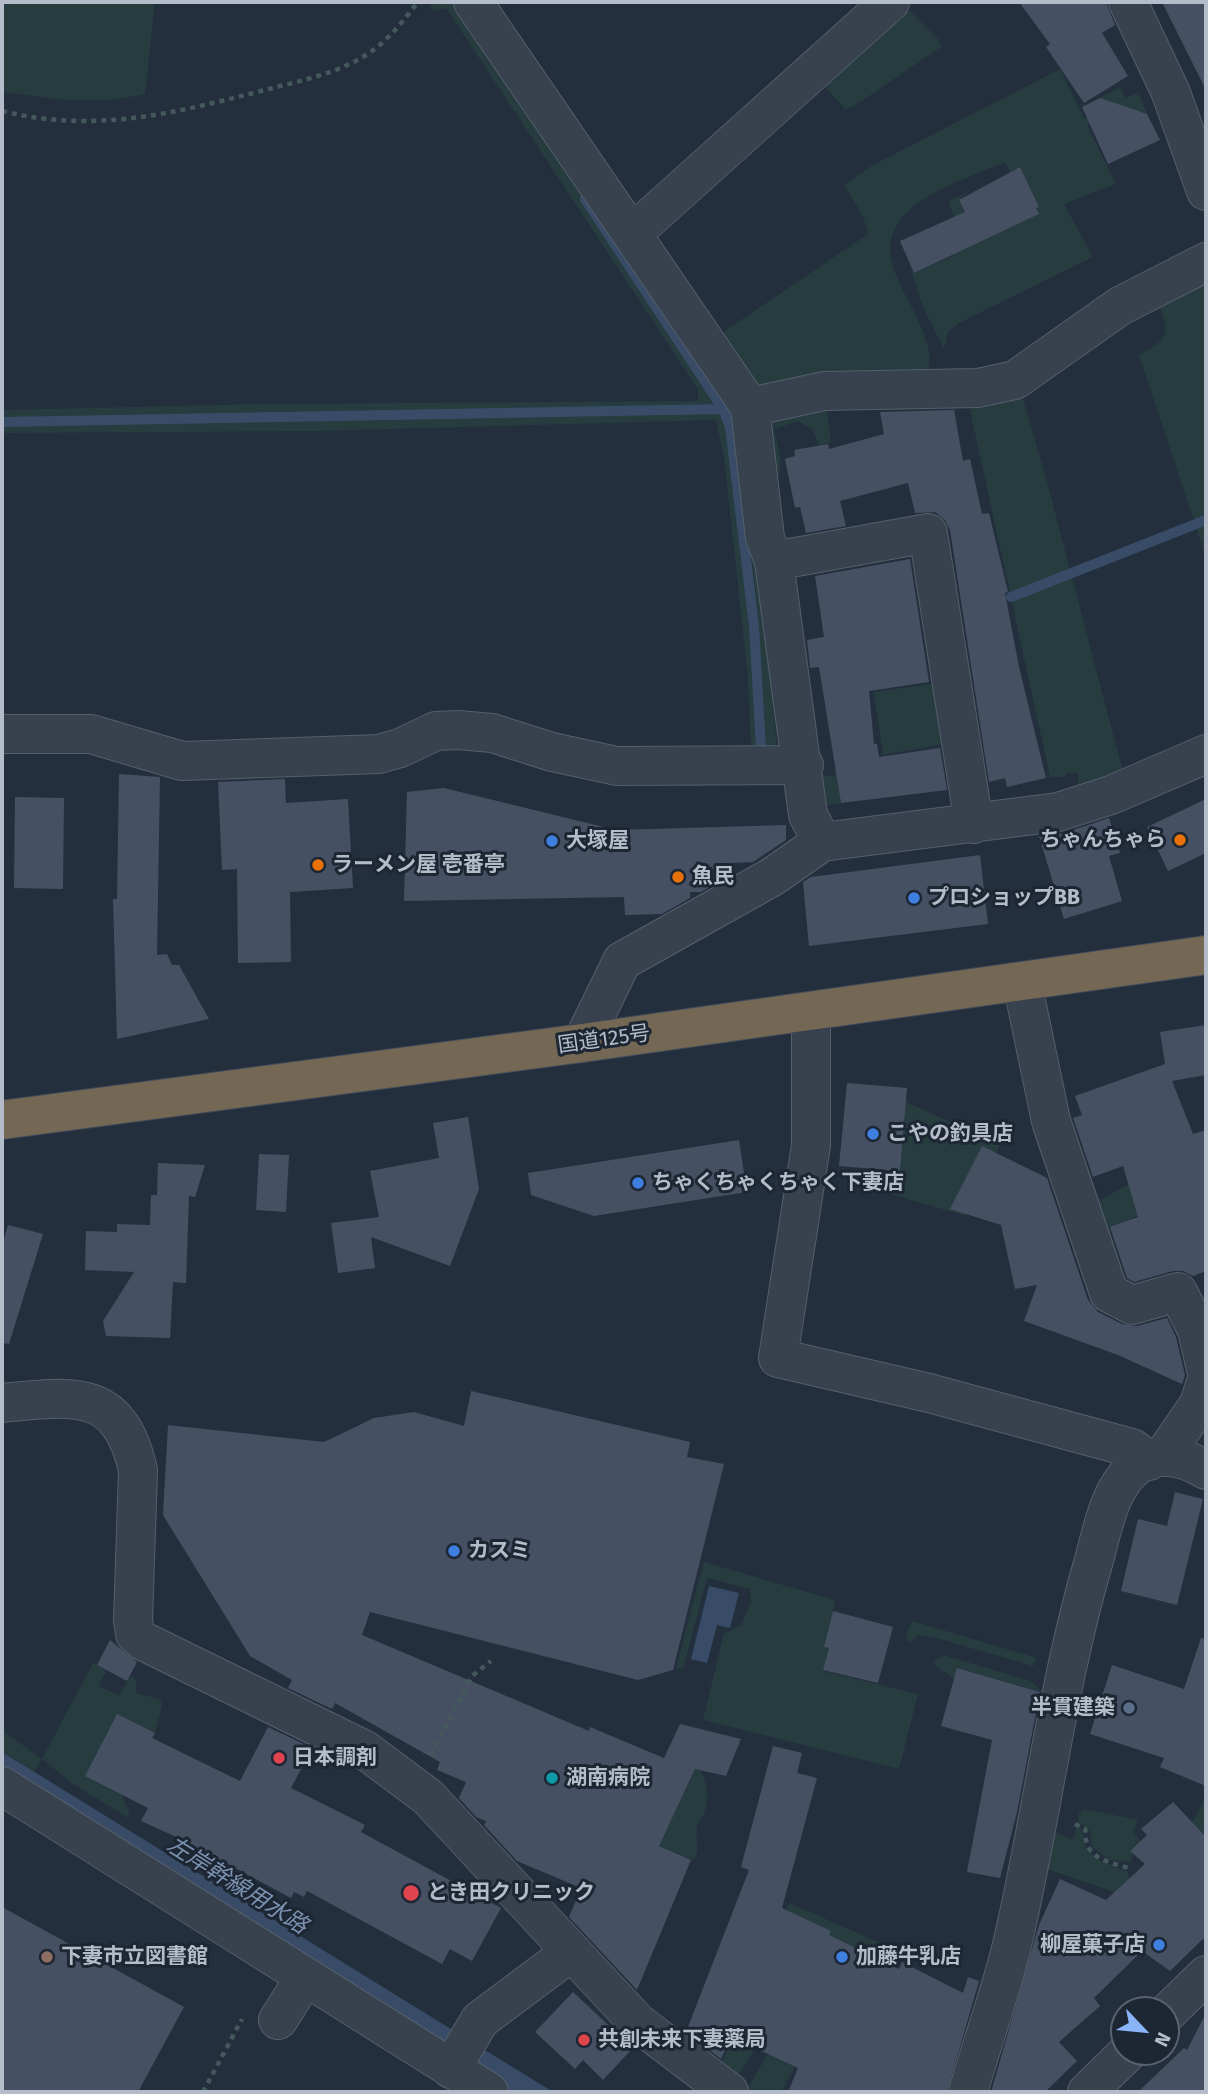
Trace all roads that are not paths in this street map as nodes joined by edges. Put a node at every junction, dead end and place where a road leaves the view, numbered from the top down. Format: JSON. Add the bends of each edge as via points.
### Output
{"nodes":[{"id":1,"x":473,"y":2,"type":"edge"},
{"id":2,"x":890,"y":2,"type":"edge"},
{"id":3,"x":1128,"y":2,"type":"edge"},
{"id":4,"x":1206,"y":191,"type":"edge"},
{"id":5,"x":633,"y":233,"type":"junction"},
{"id":6,"x":1206,"y":262,"type":"edge"},
{"id":7,"x":750,"y":407,"type":"junction"},
{"id":8,"x":774,"y":561,"type":"junction"},
{"id":9,"x":2,"y":734,"type":"edge"},
{"id":10,"x":1206,"y":754,"type":"edge"},
{"id":11,"x":804,"y":765,"type":"junction"},
{"id":12,"x":974,"y":824,"type":"junction"},
{"id":13,"x":822,"y":842,"type":"junction"},
{"id":14,"x":1206,"y":955,"type":"edge"},
{"id":15,"x":1022,"y":982,"type":"junction"},
{"id":16,"x":811,"y":1011,"type":"junction"},
{"id":17,"x":582,"y":1043,"type":"junction"},
{"id":18,"x":2,"y":1120,"type":"edge"},
{"id":19,"x":1192,"y":1288,"type":"edge"},
{"id":20,"x":1206,"y":1369,"type":"edge"},
{"id":21,"x":1206,"y":1382,"type":"edge"},
{"id":22,"x":2,"y":1403,"type":"edge"},
{"id":23,"x":1156,"y":1458,"type":"junction"},
{"id":24,"x":1206,"y":1471,"type":"edge"},
{"id":25,"x":2,"y":1786,"type":"edge"},
{"id":26,"x":571,"y":1952,"type":"junction"},
{"id":27,"x":1206,"y":1975,"type":"edge"},
{"id":28,"x":304,"y":1979,"type":"junction"},
{"id":29,"x":1180,"y":2000,"type":"edge"},
{"id":30,"x":262,"y":2015,"type":"road end"},
{"id":31,"x":1114,"y":2066,"type":"edge"},
{"id":32,"x":451,"y":2069,"type":"junction"},
{"id":33,"x":489,"y":2092,"type":"edge"},
{"id":34,"x":729,"y":2092,"type":"edge"},
{"id":35,"x":968,"y":2092,"type":"edge"},
{"id":36,"x":1087,"y":2092,"type":"edge"}],
"edges":[{"from":1,"to":5,"type":"street"},
{"from":2,"to":5,"type":"street"},
{"from":3,"to":4,"type":"street","via":[[1171,93]]},
{"from":5,"to":7,"type":"street"},
{"from":6,"to":7,"type":"street","via":[[1120,306],[1015,380],[978,388],[824,391]]},
{"from":7,"to":8,"type":"street","via":[[765,538]]},
{"from":8,"to":11,"type":"street"},
{"from":8,"to":12,"type":"street","via":[[928,533]]},
{"from":9,"to":11,"type":"street","via":[[91,734],[190,761],[379,754],[436,731],[458,730],[492,733],[617,766]]},
{"from":10,"to":12,"type":"street","via":[[1075,807]]},
{"from":11,"to":13,"type":"street","via":[[808,815]]},
{"from":12,"to":13,"type":"street"},
{"from":13,"to":17,"type":"street","via":[[772,877],[622,961]]},
{"from":14,"to":15,"type":"highway","name":"国道125号"},
{"from":15,"to":16,"type":"highway","name":"国道125号"},
{"from":15,"to":19,"type":"street","via":[[1051,1121],[1110,1293],[1132,1305]]},
{"from":16,"to":17,"type":"highway","name":"国道125号"},
{"from":16,"to":23,"type":"street","via":[[811,1145],[778,1358],[1001,1412]]},
{"from":17,"to":18,"type":"highway","name":"国道125号"},
{"from":19,"to":20,"type":"street"},
{"from":21,"to":23,"type":"street","via":[[1199,1404]]},
{"from":22,"to":26,"type":"street","via":[[94,1402],[122,1424],[138,1470],[135,1634],[365,1751],[416,1788]]},
{"from":23,"to":24,"type":"street","via":[[1187,1459]]},
{"from":23,"to":35,"type":"street","via":[[1134,1467],[1121,1484],[1102,1531],[1065,1679],[1010,1951]]},
{"from":25,"to":28,"type":"street"},
{"from":26,"to":32,"type":"street","via":[[480,2020]]},
{"from":26,"to":34,"type":"street","via":[[647,2031]]},
{"from":27,"to":29,"type":"street"},
{"from":28,"to":30,"type":"street"},
{"from":28,"to":32,"type":"street"},
{"from":31,"to":36,"type":"street"},
{"from":32,"to":33,"type":"street"}]}
